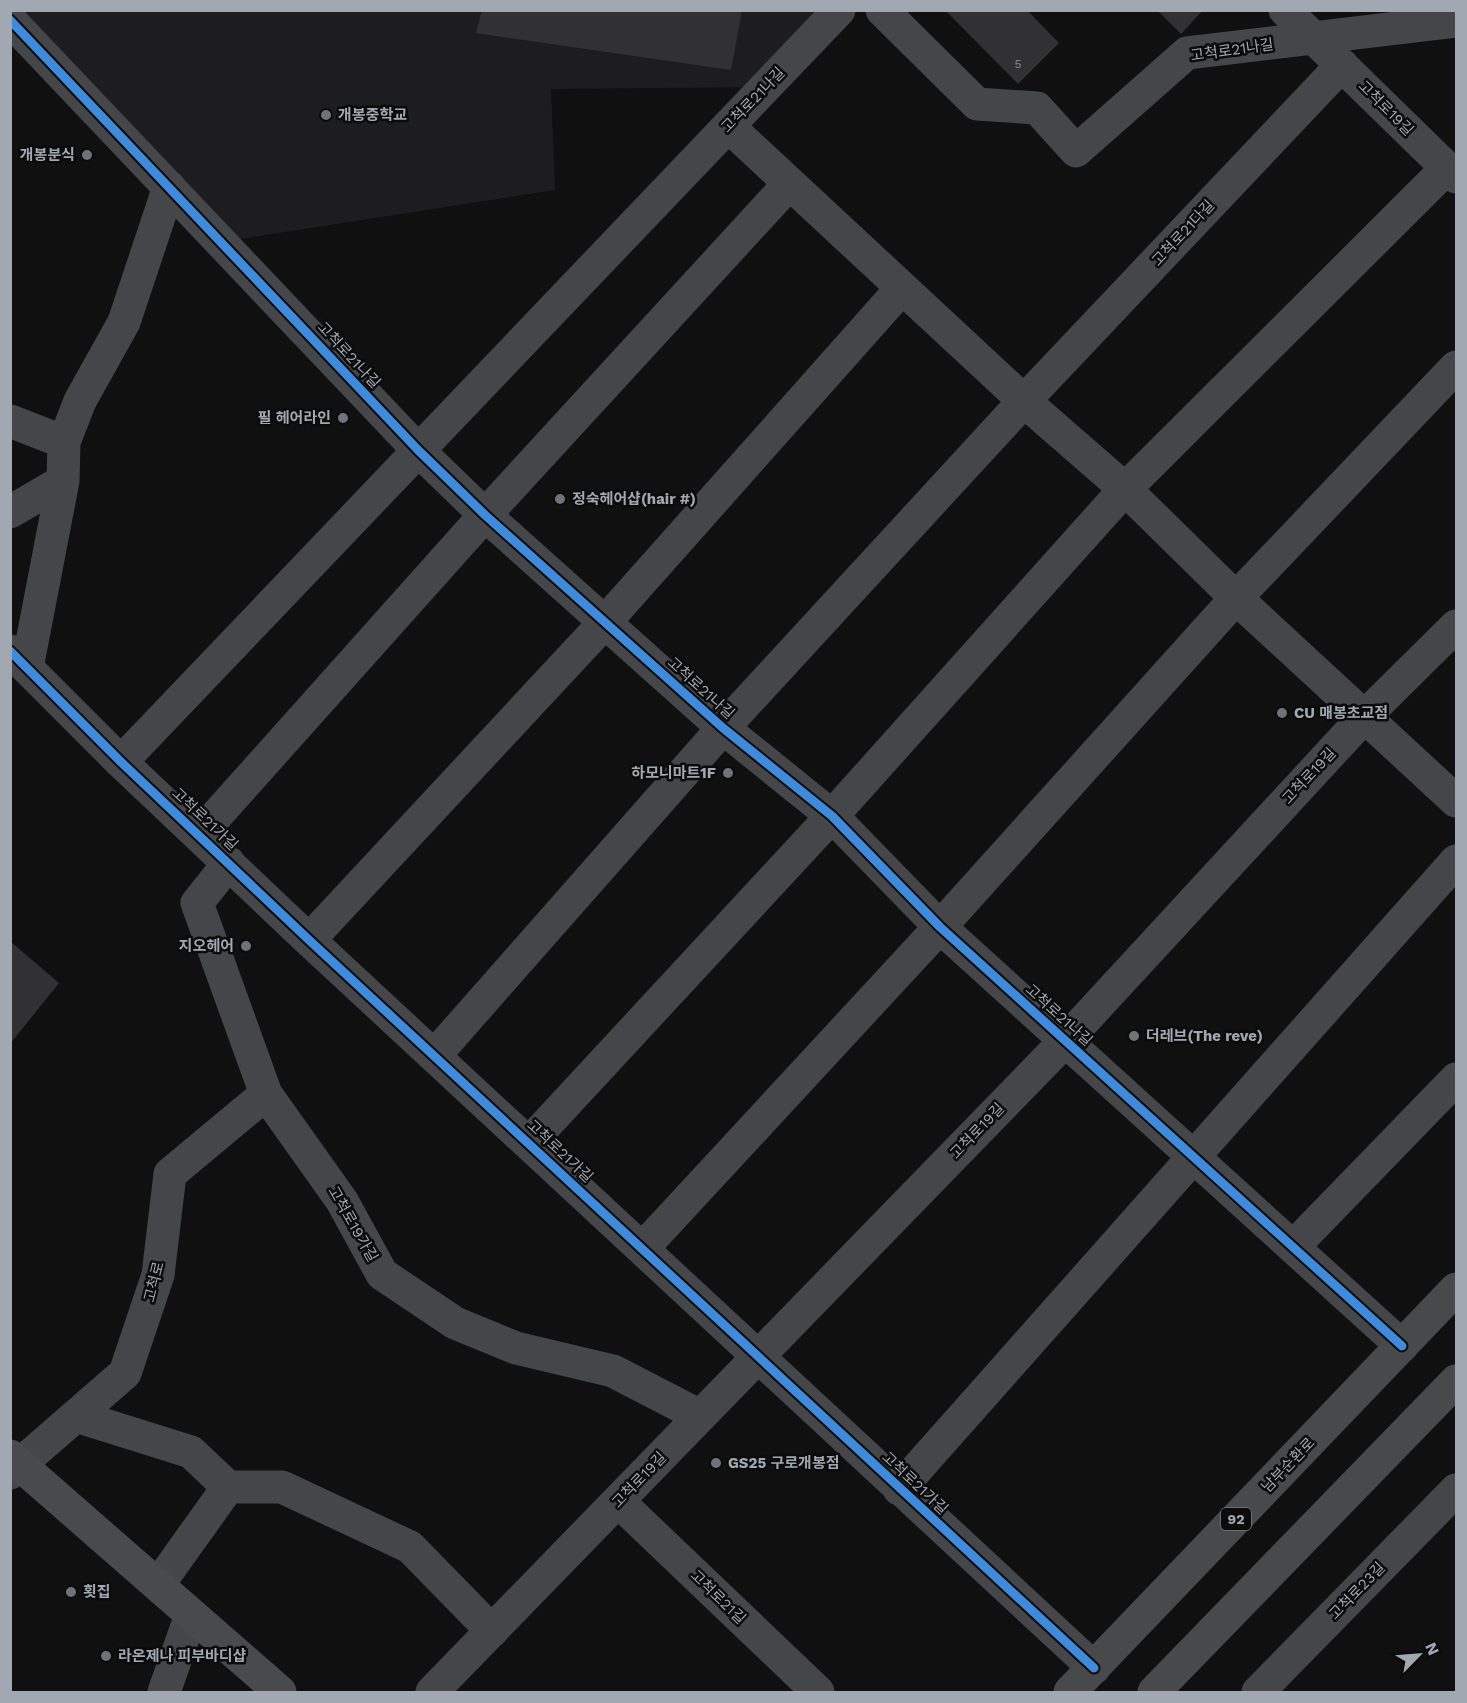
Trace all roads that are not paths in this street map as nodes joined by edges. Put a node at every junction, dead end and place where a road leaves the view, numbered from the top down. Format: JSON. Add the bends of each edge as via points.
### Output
{"nodes":[{"id":1,"x":839,"y":10,"type":"edge"},
{"id":2,"x":882,"y":10,"type":"edge"},
{"id":3,"x":1285,"y":10,"type":"edge"},
{"id":4,"x":1343,"y":10,"type":"edge"},
{"id":5,"x":10,"y":20,"type":"edge"},
{"id":6,"x":1456,"y":21,"type":"edge"},
{"id":7,"x":1315,"y":39,"type":"junction"},
{"id":8,"x":1342,"y":65,"type":"junction"},
{"id":9,"x":728,"y":126,"type":"junction"},
{"id":10,"x":1452,"y":172,"type":"edge"},
{"id":11,"x":789,"y":183,"type":"junction"},
{"id":12,"x":169,"y":187,"type":"junction"},
{"id":13,"x":902,"y":288,"type":"junction"},
{"id":14,"x":1456,"y":367,"type":"edge"},
{"id":15,"x":1024,"y":401,"type":"junction"},
{"id":16,"x":10,"y":421,"type":"edge"},
{"id":17,"x":64,"y":442,"type":"junction"},
{"id":18,"x":418,"y":450,"type":"junction"},
{"id":19,"x":63,"y":481,"type":"junction"},
{"id":20,"x":1125,"y":489,"type":"junction"},
{"id":21,"x":10,"y":513,"type":"edge"},
{"id":22,"x":485,"y":515,"type":"junction"},
{"id":23,"x":1236,"y":598,"type":"junction"},
{"id":24,"x":606,"y":621,"type":"junction"},
{"id":25,"x":1456,"y":626,"type":"edge"},
{"id":26,"x":19,"y":659,"type":"edge"},
{"id":27,"x":1364,"y":717,"type":"junction"},
{"id":28,"x":723,"y":728,"type":"junction"},
{"id":29,"x":121,"y":762,"type":"junction"},
{"id":30,"x":1456,"y":801,"type":"edge"},
{"id":31,"x":832,"y":816,"type":"junction"},
{"id":32,"x":199,"y":835,"type":"junction"},
{"id":33,"x":1456,"y":861,"type":"edge"},
{"id":34,"x":229,"y":862,"type":"junction"},
{"id":35,"x":940,"y":927,"type":"junction"},
{"id":36,"x":309,"y":940,"type":"junction"},
{"id":37,"x":1065,"y":1041,"type":"junction"},
{"id":38,"x":435,"y":1055,"type":"junction"},
{"id":39,"x":1456,"y":1079,"type":"edge"},
{"id":40,"x":266,"y":1095,"type":"junction"},
{"id":41,"x":529,"y":1143,"type":"junction"},
{"id":42,"x":1195,"y":1158,"type":"junction"},
{"id":43,"x":1293,"y":1247,"type":"junction"},
{"id":44,"x":642,"y":1250,"type":"junction"},
{"id":45,"x":1456,"y":1289,"type":"edge"},
{"id":46,"x":1402,"y":1346,"type":"junction"},
{"id":47,"x":758,"y":1357,"type":"junction"},
{"id":48,"x":1456,"y":1381,"type":"edge"},
{"id":49,"x":76,"y":1416,"type":"junction"},
{"id":50,"x":700,"y":1416,"type":"junction"},
{"id":51,"x":13,"y":1464,"type":"edge"},
{"id":52,"x":228,"y":1487,"type":"junction"},
{"id":53,"x":899,"y":1489,"type":"junction"},
{"id":54,"x":1456,"y":1490,"type":"edge"},
{"id":55,"x":618,"y":1501,"type":"junction"},
{"id":56,"x":158,"y":1585,"type":"junction"},
{"id":57,"x":191,"y":1615,"type":"junction"},
{"id":58,"x":492,"y":1631,"type":"junction"},
{"id":59,"x":1094,"y":1668,"type":"junction"},
{"id":60,"x":164,"y":1692,"type":"edge"},
{"id":61,"x":280,"y":1692,"type":"edge"},
{"id":62,"x":432,"y":1692,"type":"edge"},
{"id":63,"x":818,"y":1692,"type":"edge"},
{"id":64,"x":1070,"y":1692,"type":"edge"},
{"id":65,"x":1154,"y":1692,"type":"edge"},
{"id":66,"x":1258,"y":1692,"type":"edge"}],
"edges":[{"from":1,"to":9,"type":"street","name":"고척로21나길"},
{"from":2,"to":7,"type":"street","name":"고척로21나길","via":[[977,104],[1037,108],[1076,151],[1187,53]]},
{"from":3,"to":7,"type":"street","name":"고척로19길"},
{"from":4,"to":7,"type":"street"},
{"from":5,"to":12,"type":"street","name":"고척로21나길"},
{"from":6,"to":7,"type":"street"},
{"from":7,"to":8,"type":"street","name":"고척로19길"},
{"from":8,"to":10,"type":"street","name":"고척로19길"},
{"from":8,"to":15,"type":"street","name":"고척로21다길"},
{"from":9,"to":11,"type":"street"},
{"from":9,"to":18,"type":"street","name":"고척로21나길"},
{"from":10,"to":20,"type":"street"},
{"from":11,"to":13,"type":"street"},
{"from":11,"to":22,"type":"street"},
{"from":12,"to":17,"type":"street","via":[[124,322],[80,401]]},
{"from":12,"to":18,"type":"street","name":"고척로21나길"},
{"from":13,"to":15,"type":"street"},
{"from":13,"to":24,"type":"street"},
{"from":14,"to":23,"type":"street"},
{"from":15,"to":20,"type":"street"},
{"from":15,"to":28,"type":"street","name":"고척로21나길"},
{"from":16,"to":17,"type":"street"},
{"from":17,"to":19,"type":"street"},
{"from":18,"to":22,"type":"street","name":"고척로21나길"},
{"from":18,"to":29,"type":"street"},
{"from":19,"to":21,"type":"street"},
{"from":19,"to":26,"type":"street"},
{"from":20,"to":23,"type":"street"},
{"from":20,"to":31,"type":"street"},
{"from":22,"to":24,"type":"street","name":"고척로21나길"},
{"from":22,"to":32,"type":"street"},
{"from":23,"to":27,"type":"street"},
{"from":23,"to":35,"type":"street"},
{"from":24,"to":28,"type":"street","name":"고척로21나길"},
{"from":24,"to":36,"type":"street"},
{"from":25,"to":27,"type":"street","name":"고척로19길"},
{"from":26,"to":29,"type":"street","name":"고척로21가길"},
{"from":27,"to":30,"type":"street"},
{"from":27,"to":37,"type":"street","name":"고척로19길"},
{"from":28,"to":31,"type":"street","name":"고척로21나길"},
{"from":28,"to":38,"type":"street"},
{"from":29,"to":32,"type":"street","name":"고척로21가길"},
{"from":31,"to":35,"type":"street","name":"고척로21나길"},
{"from":31,"to":41,"type":"street"},
{"from":32,"to":34,"type":"street","name":"고척로21가길"},
{"from":33,"to":42,"type":"street"},
{"from":34,"to":36,"type":"street","name":"고척로21가길"},
{"from":34,"to":40,"type":"street","name":"고척로19가길","via":[[197,903]]},
{"from":35,"to":37,"type":"street","name":"고척로21나길"},
{"from":35,"to":44,"type":"street"},
{"from":36,"to":38,"type":"street","name":"고척로21가길"},
{"from":37,"to":42,"type":"street","name":"고척로21나길"},
{"from":37,"to":47,"type":"street","name":"고척로19길"},
{"from":38,"to":41,"type":"street","name":"고척로21가길"},
{"from":39,"to":43,"type":"street"},
{"from":40,"to":49,"type":"street","name":"고척로","via":[[170,1174],[158,1275],[125,1373]]},
{"from":40,"to":50,"type":"street","name":"고척로19가길","via":[[342,1201],[382,1274],[455,1323],[516,1348],[613,1371]]},
{"from":41,"to":44,"type":"street","name":"고척로21가길"},
{"from":42,"to":43,"type":"street","name":"고척로21나길"},
{"from":42,"to":53,"type":"street","name":"고척로21가길"},
{"from":43,"to":46,"type":"street","name":"고척로21나길"},
{"from":44,"to":47,"type":"street","name":"고척로21가길"},
{"from":45,"to":46,"type":"main road","name":"남부순환로","number":"92"},
{"from":46,"to":59,"type":"main road","name":"남부순환로","number":"92"},
{"from":47,"to":50,"type":"street","name":"고척로19길"},
{"from":47,"to":53,"type":"street","name":"고척로21가길"},
{"from":48,"to":65,"type":"main road"},
{"from":49,"to":51,"type":"street","name":"고척로"},
{"from":49,"to":52,"type":"street","via":[[191,1452]]},
{"from":50,"to":55,"type":"street","name":"고척로19길"},
{"from":51,"to":56,"type":"main road","name":"고척로"},
{"from":52,"to":56,"type":"street"},
{"from":52,"to":58,"type":"street","via":[[282,1487],[410,1547]]},
{"from":53,"to":59,"type":"street","name":"고척로21가길"},
{"from":54,"to":66,"type":"street","name":"고척로23길"},
{"from":55,"to":58,"type":"street","name":"고척로19길"},
{"from":55,"to":63,"type":"street","name":"고척로21길"},
{"from":56,"to":57,"type":"main road","name":"고척로"},
{"from":57,"to":60,"type":"street"},
{"from":57,"to":61,"type":"main road","name":"고척로"},
{"from":58,"to":62,"type":"street","name":"고척로19길"},
{"from":59,"to":64,"type":"main road","name":"남부순환로","number":"92"}]}
